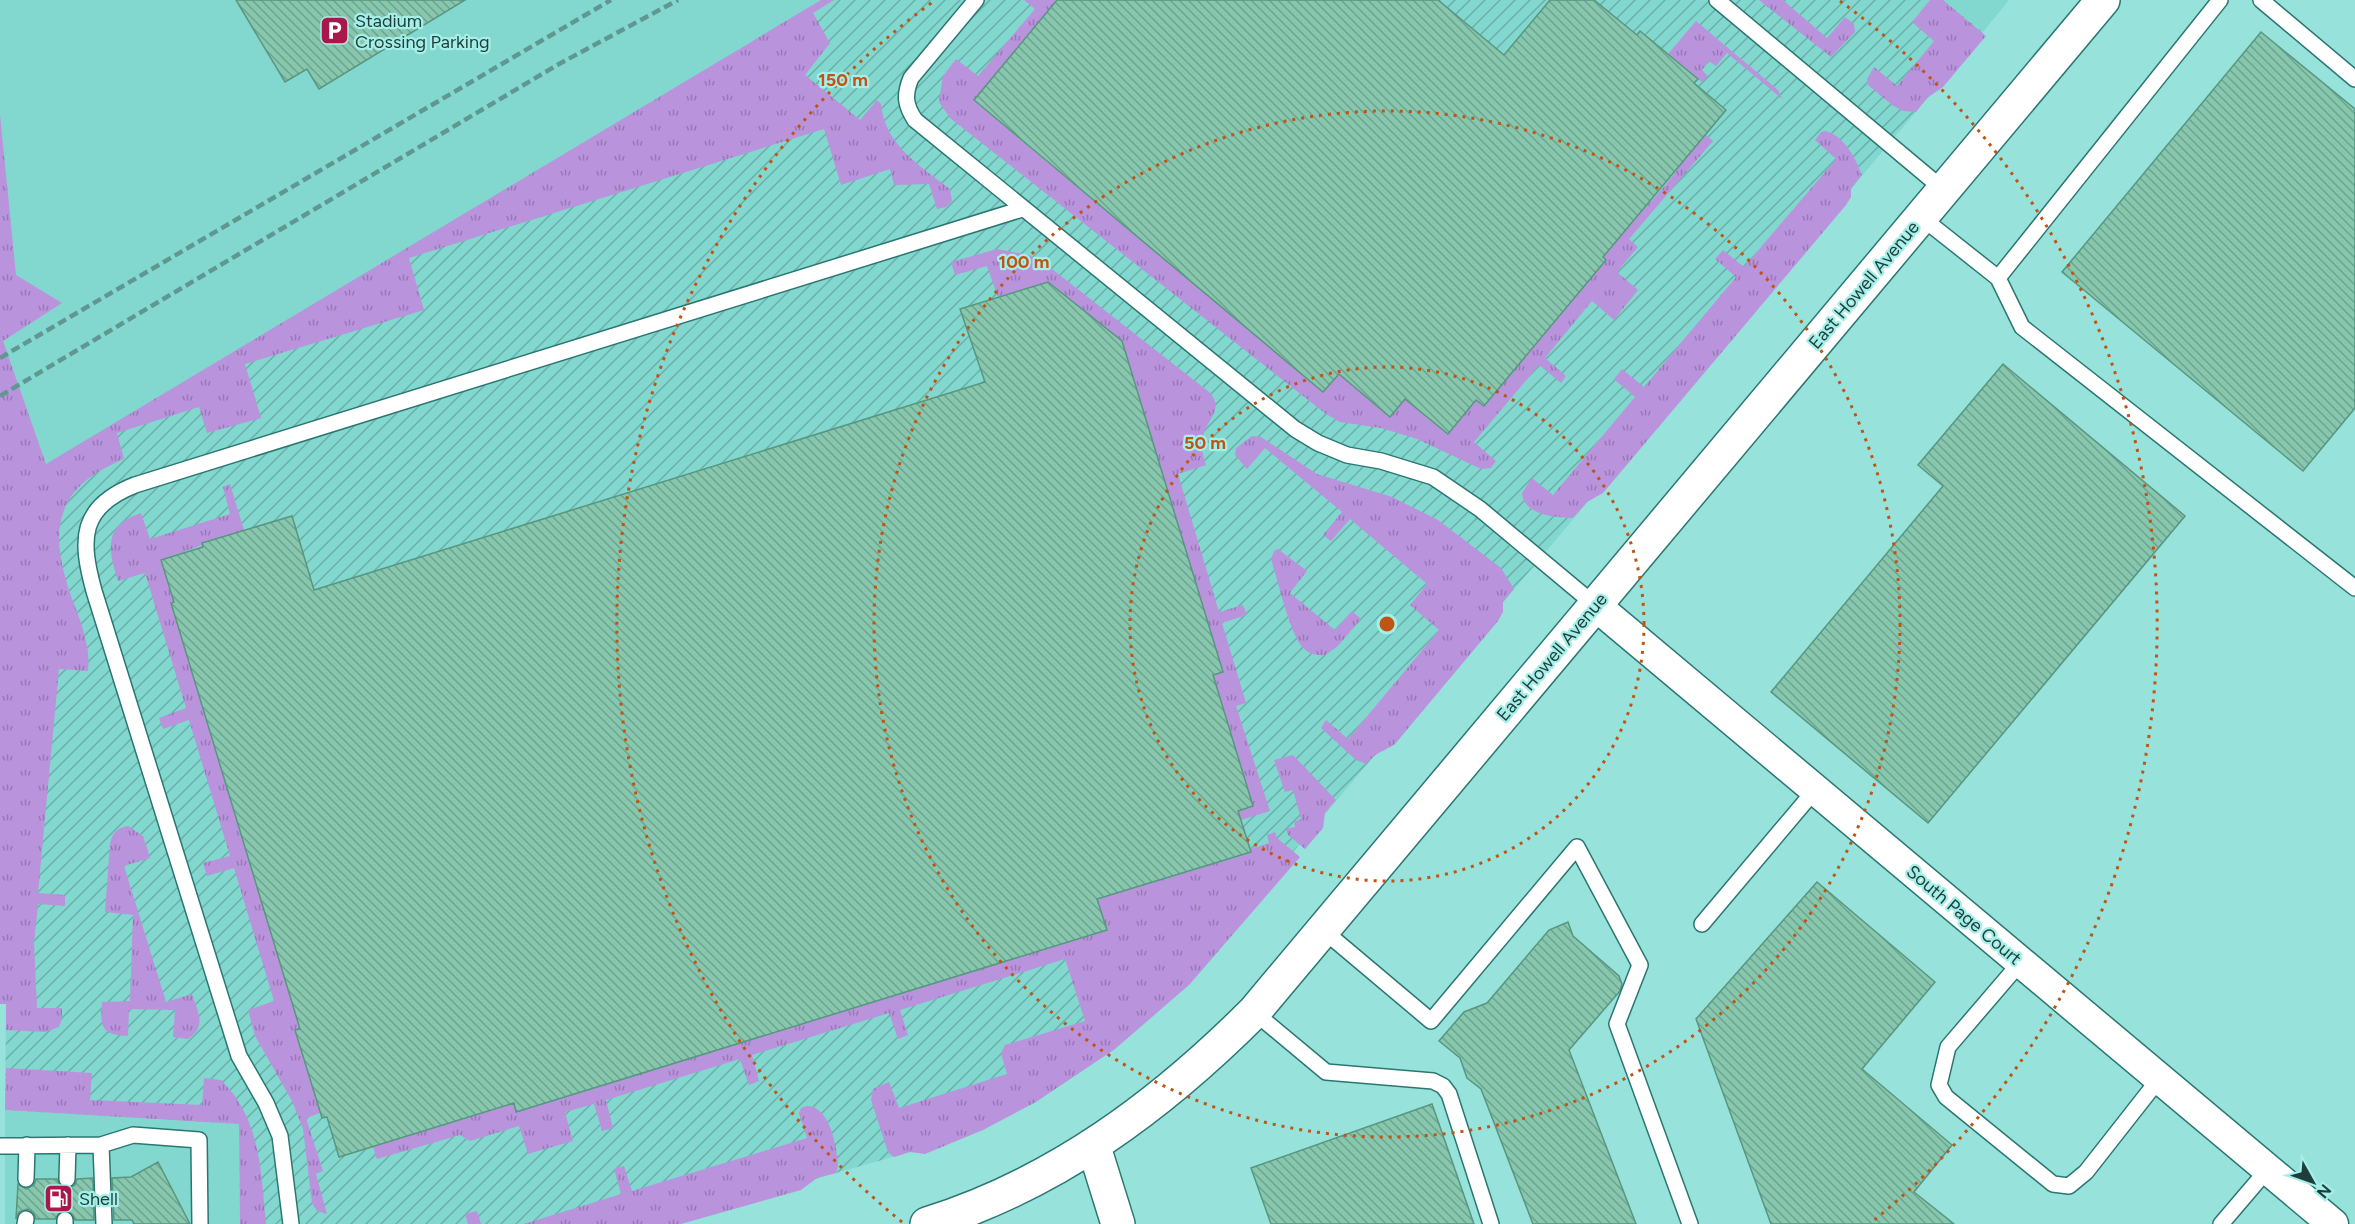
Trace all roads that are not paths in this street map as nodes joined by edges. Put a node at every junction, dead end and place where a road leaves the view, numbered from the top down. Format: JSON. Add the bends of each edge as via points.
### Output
{"nodes":[{"id":1,"x":976,"y":0,"type":"edge"},
{"id":2,"x":1717,"y":0,"type":"edge"},
{"id":3,"x":2103,"y":0,"type":"edge"},
{"id":4,"x":2220,"y":0,"type":"edge"},
{"id":5,"x":2260,"y":1,"type":"edge"},
{"id":6,"x":2355,"y":79,"type":"edge"},
{"id":7,"x":1944,"y":190,"type":"junction"},
{"id":8,"x":1022,"y":209,"type":"junction"},
{"id":9,"x":1921,"y":217,"type":"junction"},
{"id":10,"x":1998,"y":278,"type":"junction"},
{"id":11,"x":2355,"y":588,"type":"edge"},
{"id":12,"x":1595,"y":605,"type":"junction"},
{"id":13,"x":1815,"y":790,"type":"junction"},
{"id":14,"x":1702,"y":924,"type":"dead end"},
{"id":15,"x":1323,"y":930,"type":"junction"},
{"id":16,"x":2020,"y":963,"type":"junction"},
{"id":17,"x":1254,"y":1012,"type":"junction"},
{"id":18,"x":2159,"y":1079,"type":"junction"},
{"id":19,"x":27,"y":1145,"type":"junction"},
{"id":20,"x":101,"y":1145,"type":"junction"},
{"id":21,"x":0,"y":1146,"type":"edge"},
{"id":22,"x":68,"y":1146,"type":"junction"},
{"id":23,"x":1094,"y":1147,"type":"junction"},
{"id":24,"x":2268,"y":1169,"type":"junction"},
{"id":25,"x":26,"y":1179,"type":"dead end"},
{"id":26,"x":66,"y":1179,"type":"dead end"},
{"id":27,"x":104,"y":1224,"type":"edge"},
{"id":28,"x":200,"y":1224,"type":"edge"},
{"id":29,"x":291,"y":1224,"type":"edge"},
{"id":30,"x":927,"y":1224,"type":"edge"},
{"id":31,"x":1118,"y":1224,"type":"edge"},
{"id":32,"x":1491,"y":1224,"type":"edge"},
{"id":33,"x":1690,"y":1224,"type":"edge"},
{"id":34,"x":2221,"y":1224,"type":"edge"},
{"id":35,"x":2333,"y":1224,"type":"edge"}],
"edges":[{"from":1,"to":8,"type":"lane","via":[[911,78],[905,93],[908,111]]},
{"from":2,"to":7,"type":"lane"},
{"from":3,"to":7,"type":"street","name":"East Howell Avenue"},
{"from":4,"to":10,"type":"lane"},
{"from":5,"to":6,"type":"lane"},
{"from":7,"to":9,"type":"street","name":"East Howell Avenue"},
{"from":8,"to":12,"type":"lane","via":[[1295,429],[1347,455],[1433,477],[1479,509]]},
{"from":8,"to":29,"type":"lane","via":[[135,485],[117,492],[98,508],[86,529],[85,558],[239,1056],[280,1136]]},
{"from":9,"to":10,"type":"lane"},
{"from":9,"to":12,"type":"street","name":"East Howell Avenue"},
{"from":10,"to":11,"type":"lane","via":[[2022,327]]},
{"from":12,"to":13,"type":"street","name":"South Page Court"},
{"from":12,"to":15,"type":"street","name":"East Howell Avenue"},
{"from":13,"to":14,"type":"lane"},
{"from":13,"to":16,"type":"street","name":"South Page Court"},
{"from":15,"to":17,"type":"street","name":"East Howell Avenue"},
{"from":15,"to":33,"type":"lane","via":[[1431,1021],[1577,847],[1640,965],[1617,1024]]},
{"from":16,"to":18,"type":"street","name":"South Page Court"},
{"from":16,"to":18,"type":"lane","via":[[1948,1047],[1939,1085],[1946,1097],[2053,1184],[2069,1186],[2086,1172]]},
{"from":17,"to":23,"type":"street","name":"East Howell Avenue","via":[[1175,1087]]},
{"from":17,"to":32,"type":"lane","via":[[1326,1072],[1443,1086],[1449,1094]]},
{"from":18,"to":24,"type":"street","name":"South Page Court"},
{"from":19,"to":21,"type":"lane"},
{"from":19,"to":22,"type":"lane"},
{"from":19,"to":25,"type":"lane"},
{"from":20,"to":22,"type":"lane"},
{"from":20,"to":27,"type":"lane"},
{"from":20,"to":28,"type":"lane","via":[[133,1135],[199,1140]]},
{"from":22,"to":26,"type":"lane"},
{"from":23,"to":30,"type":"street","name":"East Howell Avenue","via":[[1006,1194]]},
{"from":23,"to":31,"type":"street"},
{"from":24,"to":34,"type":"lane"},
{"from":24,"to":35,"type":"street","name":"South Page Court"}]}
